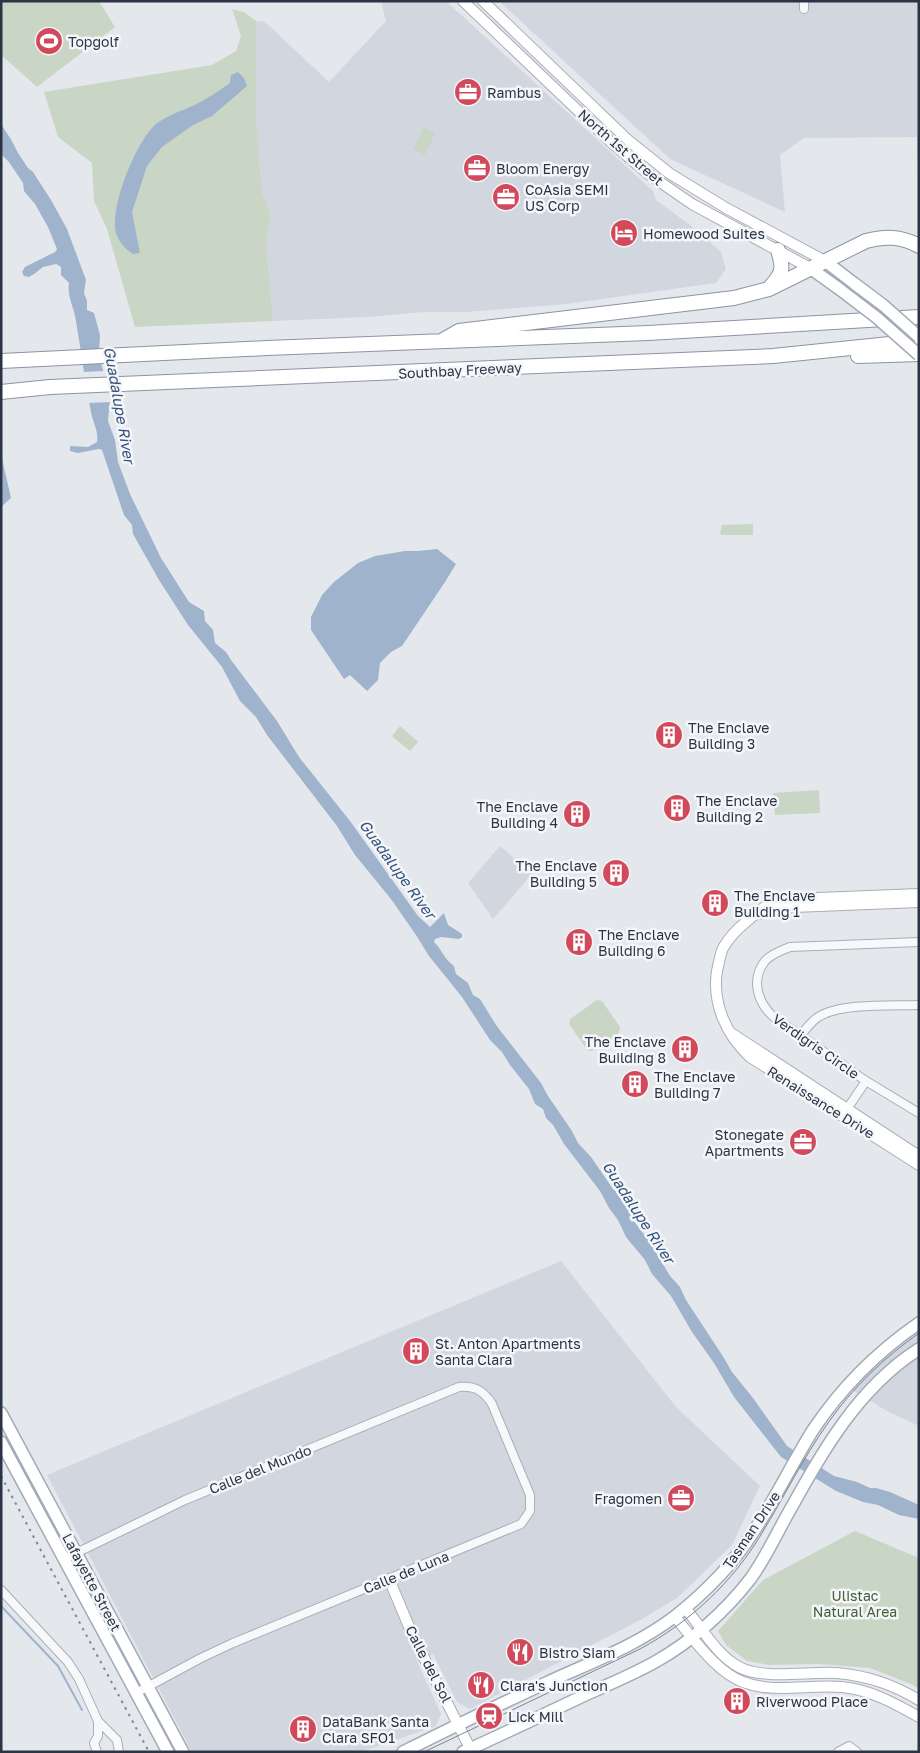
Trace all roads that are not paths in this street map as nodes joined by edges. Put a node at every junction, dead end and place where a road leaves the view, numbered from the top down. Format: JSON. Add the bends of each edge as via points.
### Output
{"nodes":[{"id":1,"x":463,"y":1,"type":"edge"},
{"id":2,"x":483,"y":1,"type":"edge"},
{"id":3,"x":919,"y":246,"type":"edge"},
{"id":4,"x":778,"y":250,"type":"junction"},
{"id":5,"x":825,"y":261,"type":"junction"},
{"id":6,"x":810,"y":268,"type":"junction"},
{"id":7,"x":769,"y":289,"type":"junction"},
{"id":8,"x":919,"y":317,"type":"edge"},
{"id":9,"x":919,"y":337,"type":"edge"},
{"id":10,"x":919,"y":341,"type":"edge"},
{"id":11,"x":440,"y":342,"type":"junction"},
{"id":12,"x":919,"y":354,"type":"edge"},
{"id":13,"x":773,"y":356,"type":"junction"},
{"id":14,"x":1,"y":361,"type":"edge"},
{"id":15,"x":1,"y":392,"type":"edge"},
{"id":16,"x":919,"y":894,"type":"edge"},
{"id":17,"x":919,"y":902,"type":"edge"},
{"id":18,"x":755,"y":914,"type":"junction"},
{"id":19,"x":919,"y":942,"type":"edge"},
{"id":20,"x":919,"y":1005,"type":"edge"},
{"id":21,"x":801,"y":1035,"type":"junction"},
{"id":22,"x":866,"y":1080,"type":"junction"},
{"id":23,"x":845,"y":1113,"type":"junction"},
{"id":24,"x":919,"y":1113,"type":"edge"},
{"id":25,"x":919,"y":1156,"type":"edge"},
{"id":26,"x":919,"y":1164,"type":"edge"},
{"id":27,"x":919,"y":1323,"type":"edge"},
{"id":28,"x":919,"y":1349,"type":"edge"},
{"id":29,"x":459,"y":1388,"type":"joint"},
{"id":30,"x":1,"y":1413,"type":"edge"},
{"id":31,"x":1,"y":1442,"type":"edge"},
{"id":32,"x":76,"y":1553,"type":"junction"},
{"id":33,"x":64,"y":1559,"type":"junction"},
{"id":34,"x":390,"y":1579,"type":"junction"},
{"id":35,"x":1,"y":1590,"type":"edge"},
{"id":36,"x":685,"y":1608,"type":"junction"},
{"id":37,"x":675,"y":1617,"type":"junction"},
{"id":38,"x":701,"y":1629,"type":"junction"},
{"id":39,"x":692,"y":1637,"type":"junction"},
{"id":40,"x":148,"y":1686,"type":"junction"},
{"id":41,"x":136,"y":1693,"type":"junction"},
{"id":42,"x":919,"y":1700,"type":"edge"},
{"id":43,"x":919,"y":1718,"type":"edge"},
{"id":44,"x":98,"y":1721,"type":"junction"},
{"id":45,"x":459,"y":1724,"type":"junction"},
{"id":46,"x":109,"y":1732,"type":"junction"},
{"id":47,"x":98,"y":1736,"type":"junction"},
{"id":48,"x":118,"y":1750,"type":"edge"},
{"id":49,"x":467,"y":1750,"type":"edge"},
{"id":50,"x":97,"y":1752,"type":"edge"},
{"id":51,"x":168,"y":1752,"type":"edge"},
{"id":52,"x":183,"y":1752,"type":"edge"},
{"id":53,"x":403,"y":1752,"type":"edge"},
{"id":54,"x":838,"y":1752,"type":"edge"},
{"id":55,"x":857,"y":1752,"type":"edge"}],
"edges":[{"from":1,"to":4,"type":"main road","name":"North 1st Street","via":[[647,173],[692,204]]},
{"from":2,"to":5,"type":"main road","name":"North 1st Street","via":[[630,141],[669,173]]},
{"from":3,"to":5,"type":"highway","via":[[909,240],[882,237],[866,241]]},
{"from":4,"to":6,"type":"main road","name":"North 1st Street"},
{"from":4,"to":7,"type":"highway","via":[[782,269]]},
{"from":5,"to":6,"type":"highway"},
{"from":5,"to":9,"type":"main road","name":"North 1st Street","bridge":true},
{"from":6,"to":7,"type":"highway"},
{"from":6,"to":12,"type":"main road","name":"North 1st Street","bridge":true},
{"from":7,"to":11,"type":"highway","via":[[734,298],[459,331]]},
{"from":8,"to":11,"type":"highway","name":"Southbay Freeway"},
{"from":10,"to":13,"type":"highway","name":"Southbay Freeway"},
{"from":11,"to":14,"type":"highway","name":"Southbay Freeway"},
{"from":12,"to":13,"type":"highway","via":[[790,359]]},
{"from":13,"to":15,"type":"highway","name":"Southbay Freeway","via":[[50,387]]},
{"from":16,"to":18,"type":"main road","name":"Renaissance Drive","via":[[780,900],[764,905]]},
{"from":17,"to":18,"type":"main road","via":[[793,907]]},
{"from":18,"to":23,"type":"main road","name":"Renaissance Drive","via":[[738,928],[722,950],[716,981],[722,1020],[730,1033]]},
{"from":19,"to":21,"type":"street","name":"Verdigris Circle","via":[[790,947],[766,960],[758,975],[758,996],[766,1010]]},
{"from":20,"to":21,"type":"street","via":[[830,1011],[818,1017]]},
{"from":21,"to":22,"type":"street","name":"Verdigris Circle"},
{"from":22,"to":23,"type":"street"},
{"from":22,"to":24,"type":"street","name":"Verdigris Circle"},
{"from":23,"to":25,"type":"main road","name":"Renaissance Drive"},
{"from":23,"to":26,"type":"main road","name":"Renaissance Drive"},
{"from":27,"to":36,"type":"main road","name":"Tasman Drive","via":[[887,1347],[833,1402],[731,1563]]},
{"from":28,"to":38,"type":"main road","name":"Tasman Drive","via":[[884,1377],[850,1414],[826,1447],[751,1578]]},
{"from":29,"to":32,"type":"street","name":"Calle del Mundo","via":[[185,1500]]},
{"from":29,"to":34,"type":"street","name":"Calle de Luna","via":[[479,1389],[492,1404],[530,1495],[530,1511],[514,1528]]},
{"from":30,"to":32,"type":"main road","name":"Lafayette Street"},
{"from":31,"to":33,"type":"main road","name":"Lafayette Street"},
{"from":32,"to":33,"type":"street","name":"Calle del Mundo"},
{"from":32,"to":40,"type":"main road","name":"Lafayette Street"},
{"from":33,"to":41,"type":"main road","name":"Lafayette Street"},
{"from":34,"to":40,"type":"street","name":"Calle de Luna","via":[[233,1644]]},
{"from":34,"to":45,"type":"main road","name":"Calle del Sol","via":[[413,1636]]},
{"from":35,"to":44,"type":"street","via":[[68,1662]]},
{"from":36,"to":37,"type":"main road","name":"Tasman Drive"},
{"from":36,"to":38,"type":"main road"},
{"from":37,"to":39,"type":"main road"},
{"from":37,"to":45,"type":"main road","name":"Tasman Drive","via":[[628,1645]]},
{"from":38,"to":39,"type":"main road","name":"Tasman Drive"},
{"from":38,"to":42,"type":"main road","via":[[724,1657],[740,1667],[776,1674],[836,1673],[868,1678],[899,1688]]},
{"from":39,"to":43,"type":"main road","via":[[722,1670],[742,1682],[772,1688],[841,1687],[868,1692]]},
{"from":39,"to":49,"type":"main road","name":"Tasman Drive","via":[[645,1667]]},
{"from":40,"to":41,"type":"street","name":"Calle de Luna"},
{"from":40,"to":52,"type":"main road","name":"Lafayette Street"},
{"from":41,"to":51,"type":"main road","name":"Lafayette Street"},
{"from":44,"to":46,"type":"street"},
{"from":44,"to":47,"type":"street"},
{"from":45,"to":49,"type":"main road","name":"Calle del Sol"},
{"from":45,"to":53,"type":"main road","name":"Tasman Drive"},
{"from":46,"to":47,"type":"street"},
{"from":46,"to":48,"type":"street","via":[[118,1740]]},
{"from":47,"to":50,"type":"street","via":[[94,1744]]},
{"from":54,"to":55,"type":"street","via":[[849,1746]]}]}
